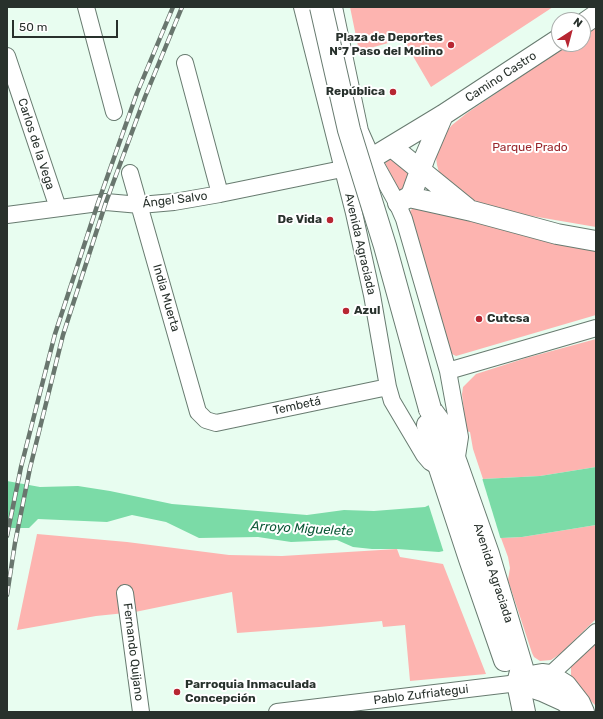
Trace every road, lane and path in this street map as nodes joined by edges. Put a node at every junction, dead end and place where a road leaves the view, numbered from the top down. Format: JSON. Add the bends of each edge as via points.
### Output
{"nodes":[{"id":1,"x":86,"y":7,"type":"edge"},
{"id":2,"x":302,"y":7,"type":"edge"},
{"id":3,"x":321,"y":7,"type":"edge"},
{"id":4,"x":334,"y":7,"type":"edge"},
{"id":5,"x":551,"y":44,"type":"edge"},
{"id":6,"x":7,"y":56,"type":"edge"},
{"id":7,"x":185,"y":63,"type":"dead end"},
{"id":8,"x":114,"y":112,"type":"dead end"},
{"id":9,"x":443,"y":115,"type":"junction"},
{"id":10,"x":392,"y":147,"type":"junction"},
{"id":11,"x":372,"y":158,"type":"junction"},
{"id":12,"x":342,"y":169,"type":"junction"},
{"id":13,"x":420,"y":171,"type":"junction"},
{"id":14,"x":130,"y":173,"type":"dead end"},
{"id":15,"x":220,"y":194,"type":"junction"},
{"id":16,"x":403,"y":200,"type":"junction"},
{"id":17,"x":140,"y":205,"type":"junction"},
{"id":18,"x":58,"y":208,"type":"junction"},
{"id":19,"x":472,"y":211,"type":"junction"},
{"id":20,"x":354,"y":213,"type":"junction"},
{"id":21,"x":7,"y":215,"type":"edge"},
{"id":22,"x":596,"y":241,"type":"edge"},
{"id":23,"x":596,"y":328,"type":"edge"},
{"id":24,"x":448,"y":371,"type":"junction"},
{"id":25,"x":388,"y":387,"type":"junction"},
{"id":26,"x":206,"y":420,"type":"joint"},
{"id":27,"x":448,"y":466,"type":"junction"},
{"id":28,"x":125,"y":593,"type":"dead end"},
{"id":29,"x":596,"y":632,"type":"edge"},
{"id":30,"x":550,"y":675,"type":"junction"},
{"id":31,"x":518,"y":683,"type":"junction"},
{"id":32,"x":141,"y":712,"type":"edge"},
{"id":33,"x":277,"y":712,"type":"edge"},
{"id":34,"x":524,"y":712,"type":"edge"},
{"id":35,"x":578,"y":712,"type":"edge"},
{"id":36,"x":584,"y":712,"type":"edge"}],
"edges":[{"from":1,"to":8,"type":"street"},
{"from":2,"to":12,"type":"street","name":"Avenida Agraciada"},
{"from":3,"to":27,"type":"main road","name":"Avenida Agraciada","bridge":true,"via":[[349,130],[385,246],[430,409],[428,425]]},
{"from":4,"to":11,"type":"street","name":"Avenida Agraciada","via":[[360,131]]},
{"from":5,"to":9,"type":"street","name":"Camino Castro"},
{"from":6,"to":18,"type":"street","name":"Carlos de la Vega"},
{"from":7,"to":15,"type":"street"},
{"from":9,"to":10,"type":"street","name":"Camino Castro"},
{"from":9,"to":13,"type":"street"},
{"from":10,"to":11,"type":"street","name":"Camino Castro"},
{"from":10,"to":13,"type":"street"},
{"from":11,"to":12,"type":"street","name":"Camino Castro"},
{"from":11,"to":16,"type":"street","name":"Avenida Agraciada"},
{"from":12,"to":15,"type":"street","name":"Ángel Salvo"},
{"from":12,"to":20,"type":"street","name":"Avenida Agraciada"},
{"from":13,"to":16,"type":"street","via":[[412,193]]},
{"from":13,"to":19,"type":"street"},
{"from":14,"to":17,"type":"street","name":"India Muerta"},
{"from":15,"to":17,"type":"street","name":"Ángel Salvo"},
{"from":16,"to":19,"type":"street"},
{"from":16,"to":20,"type":"street"},
{"from":16,"to":24,"type":"street","name":"Avenida Agraciada","via":[[404,219]]},
{"from":17,"to":18,"type":"street","name":"Ángel Salvo","via":[[106,202]]},
{"from":17,"to":26,"type":"street","name":"India Muerta","via":[[198,412]]},
{"from":18,"to":21,"type":"street","name":"Ángel Salvo"},
{"from":19,"to":22,"type":"street","via":[[557,234]]},
{"from":20,"to":25,"type":"street","name":"Avenida Agraciada"},
{"from":23,"to":24,"type":"street"},
{"from":24,"to":27,"type":"street","name":"Avenida Agraciada","via":[[460,436]]},
{"from":25,"to":26,"type":"street","name":"Tembetá","via":[[216,423]]},
{"from":25,"to":27,"type":"street","name":"Avenida Agraciada","via":[[392,400],[430,462]]},
{"from":27,"to":31,"type":"main road","name":"Avenida Agraciada","via":[[479,556],[490,616],[509,673]]},
{"from":28,"to":32,"type":"street","name":"Fernando Quijano"},
{"from":29,"to":30,"type":"street"},
{"from":30,"to":31,"type":"street","via":[[536,675]]},
{"from":30,"to":36,"type":"street","via":[[566,685]]},
{"from":31,"to":33,"type":"street","name":"Pablo Zufriategui"},
{"from":31,"to":34,"type":"main road","name":"Avenida Agraciada"},
{"from":31,"to":35,"type":"street","via":[[564,701]]}]}
